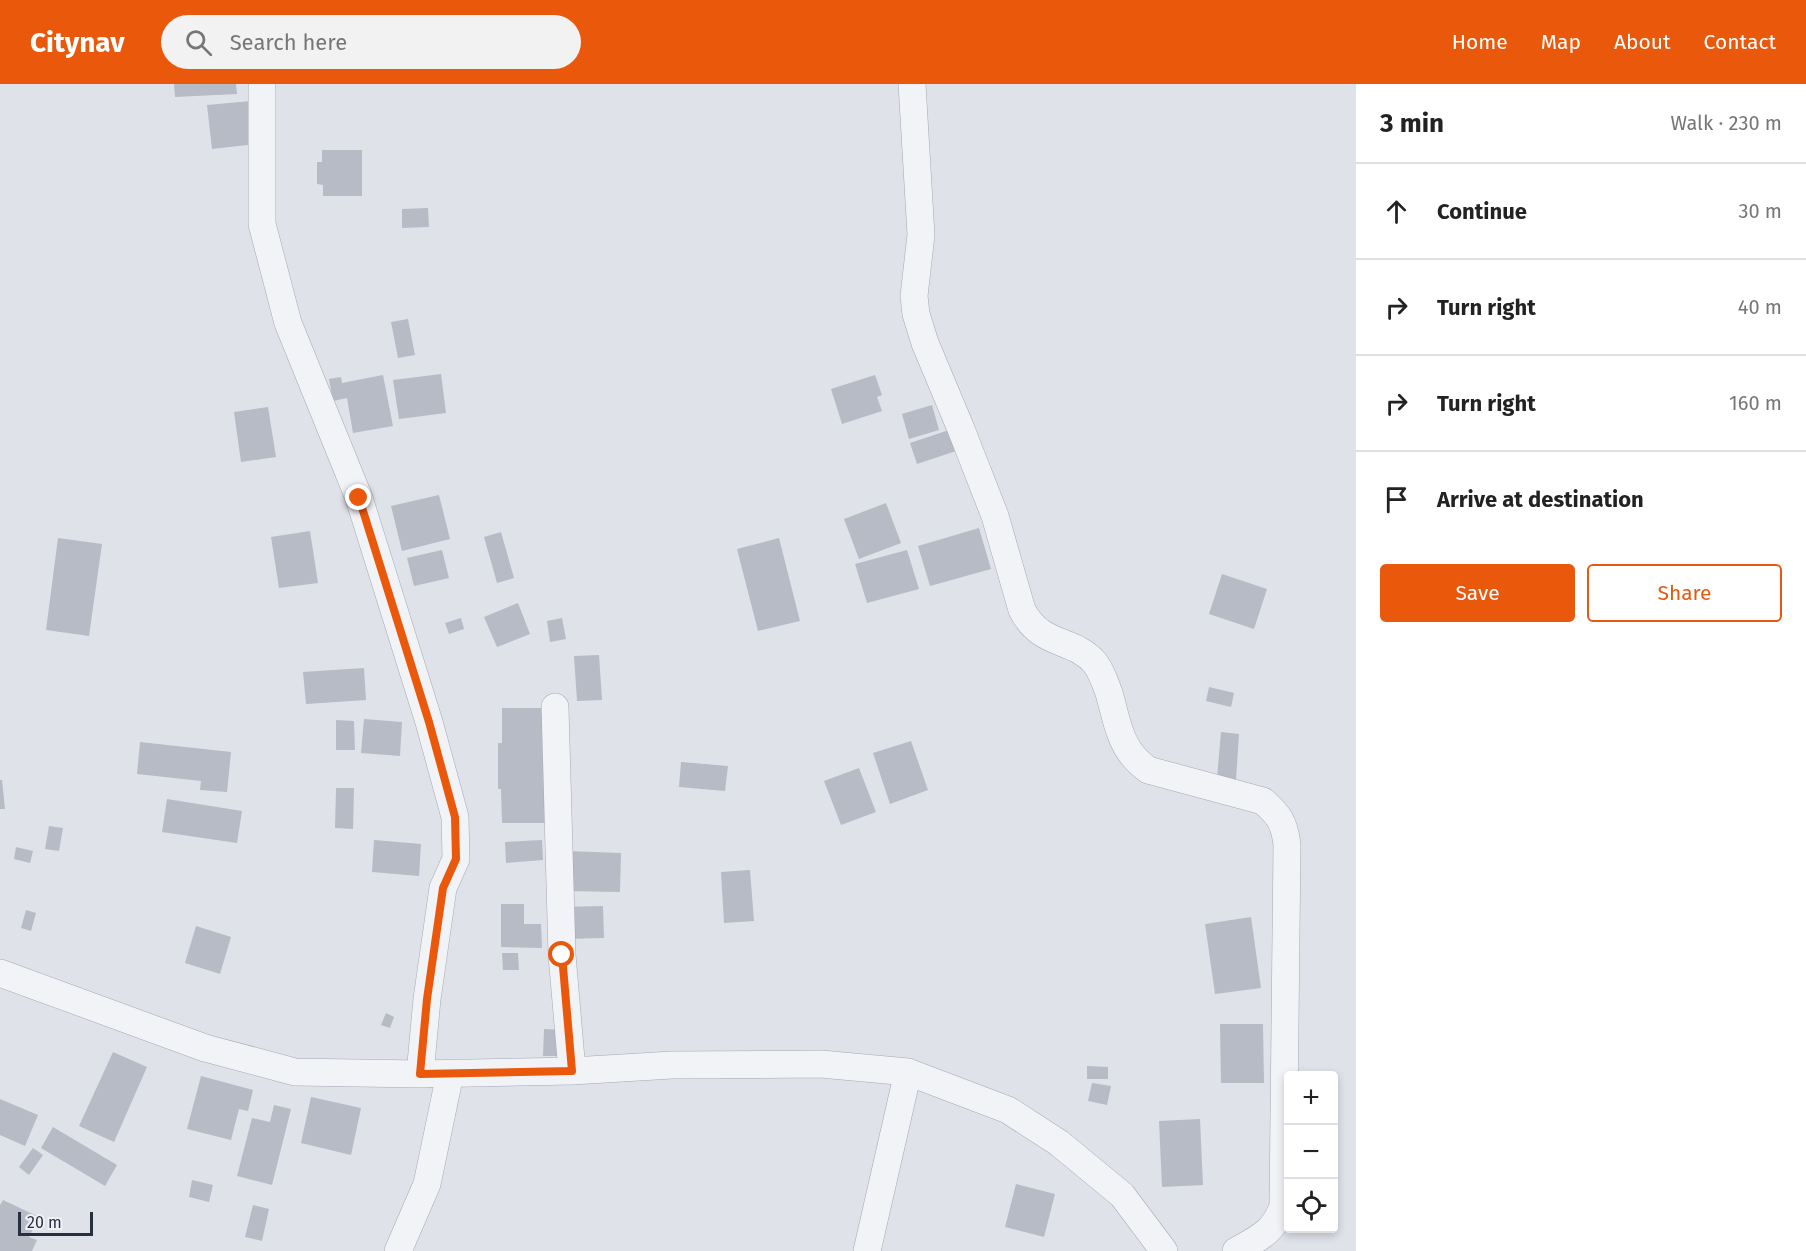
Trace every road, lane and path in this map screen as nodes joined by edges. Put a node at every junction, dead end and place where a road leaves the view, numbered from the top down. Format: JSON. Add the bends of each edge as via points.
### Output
{"nodes":[{"id":1,"x":262,"y":84,"type":"edge"},
{"id":2,"x":912,"y":84,"type":"edge"},
{"id":3,"x":555,"y":707,"type":"dead end"},
{"id":4,"x":0,"y":973,"type":"edge"},
{"id":5,"x":572,"y":1071,"type":"junction"},
{"id":6,"x":909,"y":1072,"type":"junction"},
{"id":7,"x":420,"y":1074,"type":"junction"},
{"id":8,"x":450,"y":1074,"type":"junction"},
{"id":9,"x":398,"y":1251,"type":"edge"},
{"id":10,"x":867,"y":1251,"type":"edge"},
{"id":11,"x":1164,"y":1251,"type":"edge"},
{"id":12,"x":1236,"y":1251,"type":"edge"}],
"edges":[{"from":1,"to":7,"type":"street","via":[[262,224],[285,312],[359,498],[455,817],[456,859],[443,888]]},
{"from":2,"to":12,"type":"street","via":[[921,235],[916,314],[994,516],[1028,622],[1040,633],[1085,654],[1096,664],[1124,742],[1148,770],[1263,801],[1285,826],[1283,1206],[1265,1235]]},
{"from":3,"to":5,"type":"street","via":[[562,955]]},
{"from":4,"to":7,"type":"street","via":[[205,1048],[295,1072]]},
{"from":5,"to":6,"type":"street","via":[[672,1065],[821,1064]]},
{"from":5,"to":8,"type":"street"},
{"from":6,"to":10,"type":"street"},
{"from":6,"to":11,"type":"street","via":[[1008,1110],[1059,1143],[1122,1195]]},
{"from":7,"to":8,"type":"street"},
{"from":8,"to":9,"type":"street","via":[[427,1184]]}]}
